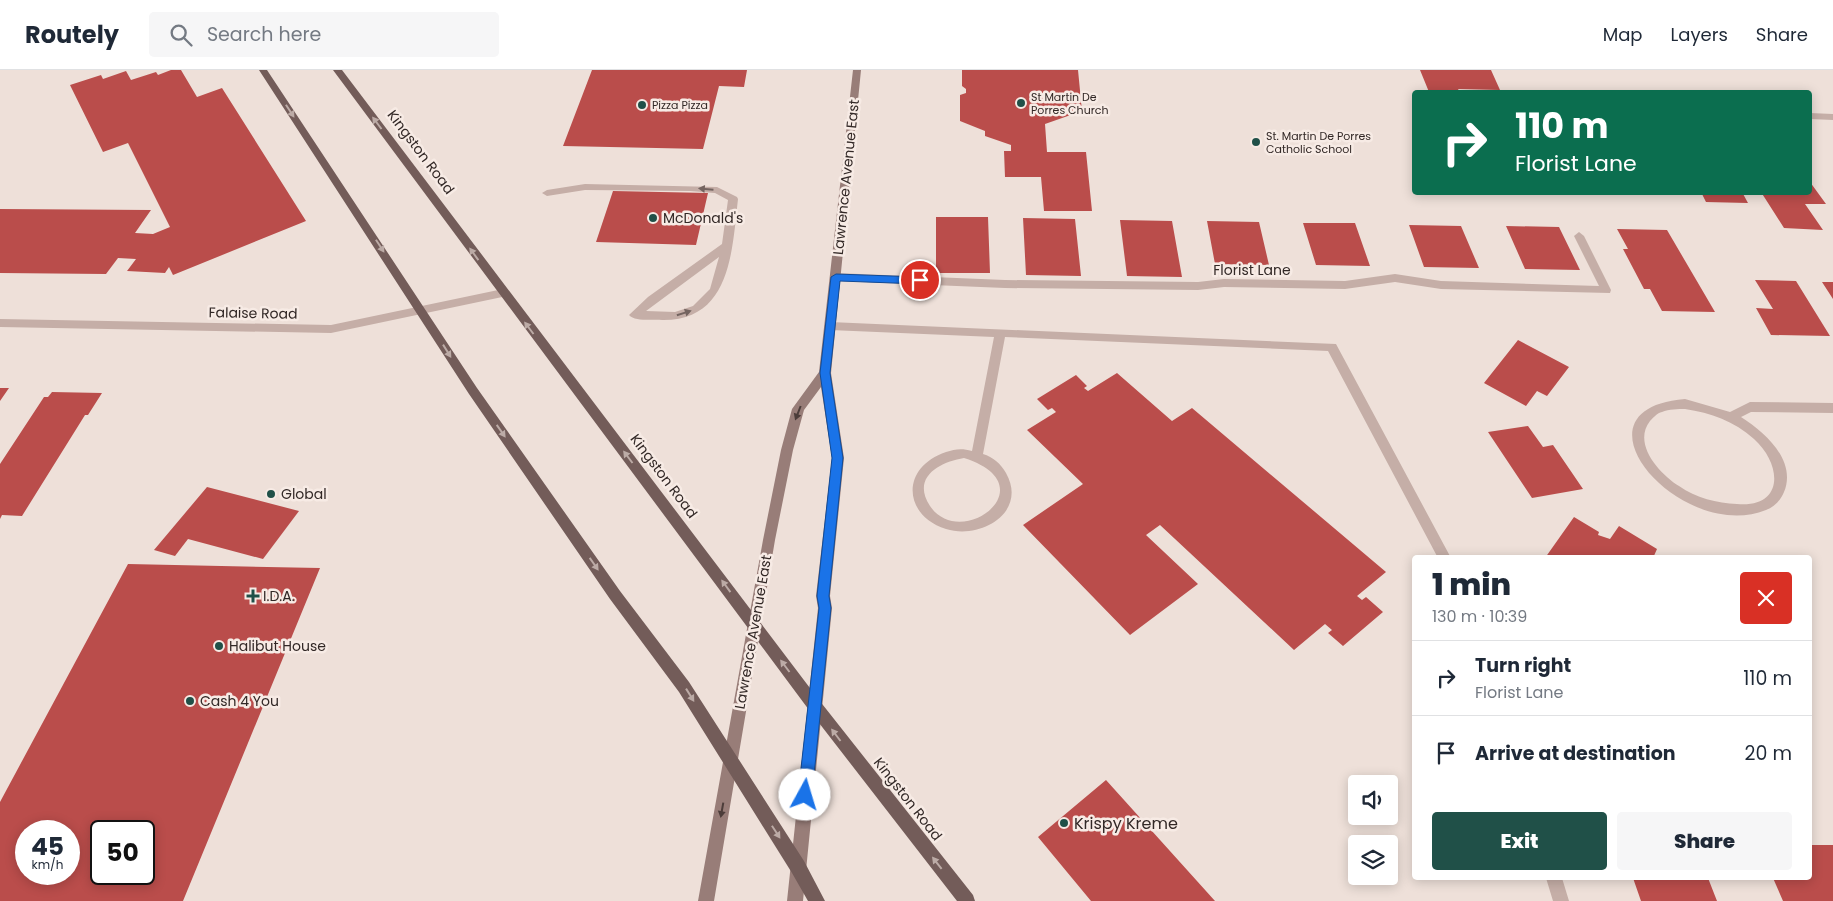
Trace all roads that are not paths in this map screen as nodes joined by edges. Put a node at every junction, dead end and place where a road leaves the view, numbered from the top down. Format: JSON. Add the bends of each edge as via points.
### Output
{"nodes":[{"id":1,"x":263,"y":70,"type":"edge"},
{"id":2,"x":337,"y":70,"type":"edge"},
{"id":3,"x":857,"y":70,"type":"edge"},
{"id":4,"x":1812,"y":116,"type":"edge"},
{"id":5,"x":1833,"y":117,"type":"edge"},
{"id":6,"x":547,"y":193,"type":"dead end"},
{"id":7,"x":1579,"y":236,"type":"dead end"},
{"id":8,"x":727,"y":246,"type":"junction"},
{"id":9,"x":836,"y":277,"type":"junction"},
{"id":10,"x":503,"y":293,"type":"junction"},
{"id":11,"x":422,"y":310,"type":"junction"},
{"id":12,"x":0,"y":322,"type":"edge"},
{"id":13,"x":830,"y":326,"type":"junction"},
{"id":14,"x":1000,"y":333,"type":"junction"},
{"id":15,"x":825,"y":373,"type":"junction"},
{"id":16,"x":1833,"y":408,"type":"edge"},
{"id":17,"x":1730,"y":417,"type":"junction"},
{"id":18,"x":977,"y":456,"type":"junction"},
{"id":19,"x":1443,"y":555,"type":"edge"},
{"id":20,"x":755,"y":626,"type":"junction"},
{"id":21,"x":814,"y":705,"type":"junction"},
{"id":22,"x":730,"y":762,"type":"junction"},
{"id":23,"x":798,"y":867,"type":"junction"},
{"id":24,"x":1555,"y":880,"type":"edge"},
{"id":25,"x":706,"y":901,"type":"edge"},
{"id":26,"x":795,"y":901,"type":"edge"},
{"id":27,"x":817,"y":901,"type":"edge"},
{"id":28,"x":967,"y":901,"type":"edge"},
{"id":29,"x":1562,"y":901,"type":"edge"}],
"edges":[{"from":1,"to":11,"type":"main road","one_way":true},
{"from":10,"to":2,"type":"main road","name":"Kingston Road","one_way":true},
{"from":3,"to":9,"type":"main road","name":"Lawrence Avenue East"},
{"from":4,"to":5,"type":"street"},
{"from":8,"to":6,"type":"street","one_way":true,"via":[[733,199],[717,190],[585,187]]},
{"from":7,"to":9,"type":"street","name":"Florist Lane","via":[[1606,290],[1440,285],[1395,278],[1345,285],[1224,283],[1188,286],[1006,284]]},
{"from":8,"to":8,"type":"street","one_way":true,"via":[[652,300],[636,315],[675,316],[697,309],[715,290]]},
{"from":9,"to":13,"type":"main road","name":"Lawrence Avenue East"},
{"from":10,"to":11,"type":"street","name":"Falaise Road"},
{"from":20,"to":10,"type":"main road","name":"Kingston Road","one_way":true},
{"from":11,"to":12,"type":"street","name":"Falaise Road","via":[[331,329]]},
{"from":11,"to":22,"type":"main road","one_way":true,"via":[[473,391],[615,595],[684,686]]},
{"from":13,"to":14,"type":"street"},
{"from":13,"to":15,"type":"main road","name":"Lawrence Avenue East"},
{"from":14,"to":18,"type":"street"},
{"from":14,"to":19,"type":"street","via":[[1332,348]]},
{"from":15,"to":20,"type":"main road","name":"Lawrence Avenue East","one_way":true,"via":[[798,409],[786,450]]},
{"from":15,"to":21,"type":"main road","name":"Lawrence Avenue East","via":[[838,458]]},
{"from":16,"to":17,"type":"street","via":[[1750,407]]},
{"from":17,"to":17,"type":"street","via":[[1708,408],[1684,404],[1665,406],[1649,413],[1640,424],[1638,440],[1644,457],[1656,474],[1699,502],[1723,509],[1746,510],[1765,506],[1778,495],[1782,480],[1779,463],[1768,446],[1751,430]]},
{"from":18,"to":18,"type":"street","via":[[964,453],[937,459],[920,477],[920,500],[936,519],[965,527],[993,517],[1002,507],[1007,495],[1006,483],[1000,471]]},
{"from":21,"to":20,"type":"main road","name":"Kingston Road","one_way":true},
{"from":20,"to":22,"type":"main road","name":"Lawrence Avenue East"},
{"from":21,"to":23,"type":"main road","name":"Lawrence Avenue East"},
{"from":28,"to":21,"type":"main road","name":"Kingston Road","one_way":true},
{"from":22,"to":23,"type":"main road","one_way":true},
{"from":22,"to":25,"type":"main road","name":"Lawrence Avenue East","one_way":true},
{"from":23,"to":26,"type":"main road","name":"Lawrence Avenue East"},
{"from":23,"to":27,"type":"main road"},
{"from":24,"to":29,"type":"street"}]}
